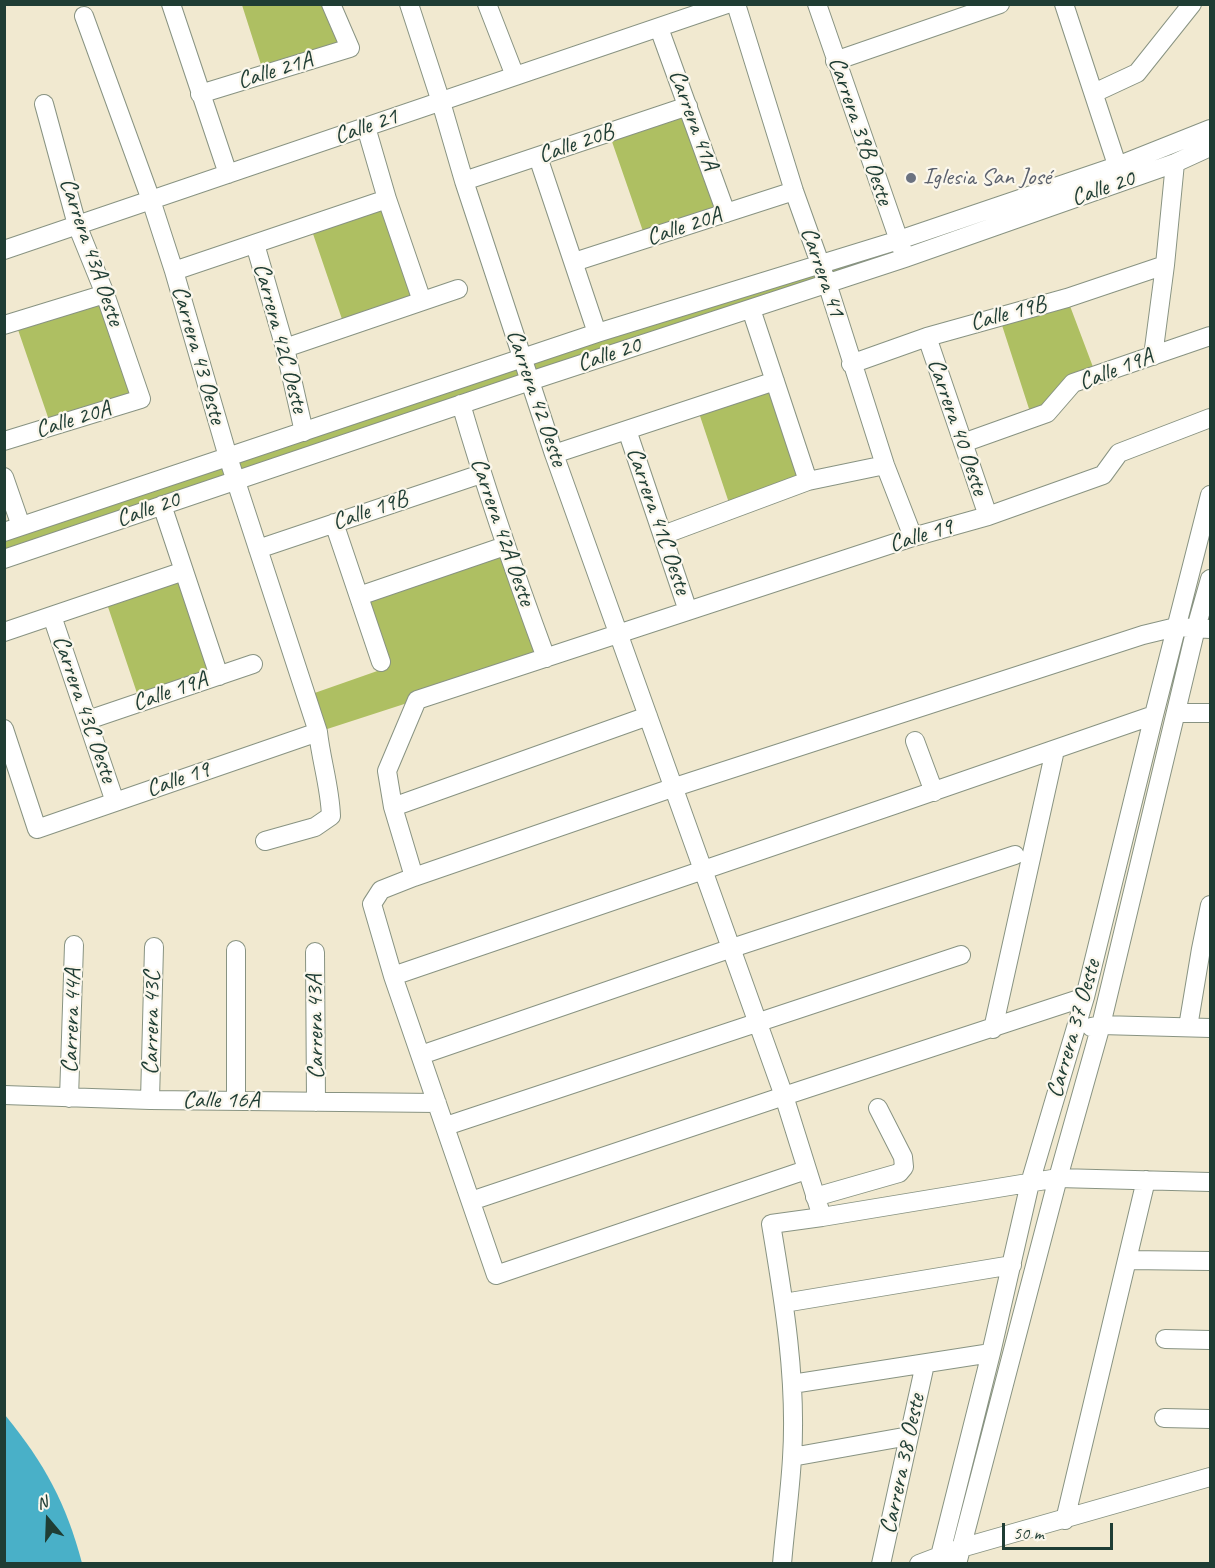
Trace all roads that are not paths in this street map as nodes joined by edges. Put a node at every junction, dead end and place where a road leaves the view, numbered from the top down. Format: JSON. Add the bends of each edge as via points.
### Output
{"nodes":[{"id":1,"x":171,"y":4,"type":"edge"},
{"id":2,"x":331,"y":4,"type":"edge"},
{"id":3,"x":409,"y":4,"type":"edge"},
{"id":4,"x":487,"y":4,"type":"edge"},
{"id":5,"x":727,"y":4,"type":"edge"},
{"id":6,"x":736,"y":4,"type":"edge"},
{"id":7,"x":816,"y":4,"type":"edge"},
{"id":8,"x":1000,"y":4,"type":"edge"},
{"id":9,"x":1064,"y":4,"type":"edge"},
{"id":10,"x":1192,"y":5,"type":"edge"},
{"id":11,"x":84,"y":16,"type":"dead end"},
{"id":12,"x":659,"y":28,"type":"junction"},
{"id":13,"x":836,"y":61,"type":"junction"},
{"id":14,"x":515,"y":76,"type":"junction"},
{"id":15,"x":1094,"y":93,"type":"junction"},
{"id":16,"x":200,"y":94,"type":"junction"},
{"id":17,"x":441,"y":102,"type":"junction"},
{"id":18,"x":44,"y":104,"type":"dead end"},
{"id":19,"x":688,"y":106,"type":"junction"},
{"id":20,"x":366,"y":127,"type":"junction"},
{"id":21,"x":1210,"y":129,"type":"edge"},
{"id":22,"x":1210,"y":147,"type":"edge"},
{"id":23,"x":538,"y":157,"type":"junction"},
{"id":24,"x":1175,"y":164,"type":"junction"},
{"id":25,"x":228,"y":174,"type":"junction"},
{"id":26,"x":1120,"y":174,"type":"junction"},
{"id":27,"x":464,"y":182,"type":"junction"},
{"id":28,"x":794,"y":191,"type":"junction"},
{"id":29,"x":387,"y":199,"type":"junction"},
{"id":30,"x":151,"y":200,"type":"junction"},
{"id":31,"x":726,"y":213,"type":"junction"},
{"id":32,"x":77,"y":225,"type":"junction"},
{"id":33,"x":899,"y":240,"type":"junction"},
{"id":34,"x":255,"y":244,"type":"junction"},
{"id":35,"x":4,"y":250,"type":"edge"},
{"id":36,"x":905,"y":258,"type":"junction"},
{"id":37,"x":574,"y":262,"type":"junction"},
{"id":38,"x":820,"y":265,"type":"junction"},
{"id":39,"x":1165,"y":265,"type":"junction"},
{"id":40,"x":174,"y":271,"type":"junction"},
{"id":41,"x":827,"y":284,"type":"junction"},
{"id":42,"x":458,"y":289,"type":"dead end"},
{"id":43,"x":105,"y":294,"type":"junction"},
{"id":44,"x":422,"y":302,"type":"junction"},
{"id":45,"x":751,"y":309,"type":"junction"},
{"id":46,"x":4,"y":325,"type":"edge"},
{"id":47,"x":597,"y":333,"type":"junction"},
{"id":48,"x":1210,"y":336,"type":"edge"},
{"id":49,"x":927,"y":337,"type":"junction"},
{"id":50,"x":285,"y":348,"type":"junction"},
{"id":51,"x":1153,"y":356,"type":"junction"},
{"id":52,"x":522,"y":359,"type":"junction"},
{"id":53,"x":852,"y":364,"type":"junction"},
{"id":54,"x":530,"y":381,"type":"junction"},
{"id":55,"x":775,"y":381,"type":"junction"},
{"id":56,"x":141,"y":399,"type":"joint"},
{"id":57,"x":461,"y":404,"type":"junction"},
{"id":58,"x":1210,"y":418,"type":"edge"},
{"id":59,"x":627,"y":430,"type":"junction"},
{"id":60,"x":304,"y":432,"type":"junction"},
{"id":61,"x":4,"y":441,"type":"edge"},
{"id":62,"x":963,"y":442,"type":"junction"},
{"id":63,"x":554,"y":454,"type":"junction"},
{"id":64,"x":228,"y":457,"type":"junction"},
{"id":65,"x":885,"y":465,"type":"junction"},
{"id":66,"x":481,"y":474,"type":"junction"},
{"id":67,"x":4,"y":477,"type":"edge"},
{"id":68,"x":236,"y":481,"type":"junction"},
{"id":69,"x":808,"y":481,"type":"junction"},
{"id":70,"x":1210,"y":495,"type":"edge"},
{"id":71,"x":162,"y":505,"type":"junction"},
{"id":72,"x":988,"y":516,"type":"junction"},
{"id":73,"x":334,"y":523,"type":"junction"},
{"id":74,"x":13,"y":529,"type":"edge"},
{"id":75,"x":663,"y":535,"type":"junction"},
{"id":76,"x":913,"y":537,"type":"junction"},
{"id":77,"x":505,"y":546,"type":"junction"},
{"id":78,"x":258,"y":549,"type":"junction"},
{"id":79,"x":4,"y":559,"type":"edge"},
{"id":80,"x":184,"y":572,"type":"junction"},
{"id":81,"x":1210,"y":579,"type":"edge"},
{"id":82,"x":359,"y":596,"type":"junction"},
{"id":83,"x":688,"y":611,"type":"junction"},
{"id":84,"x":52,"y":616,"type":"junction"},
{"id":85,"x":1176,"y":627,"type":"junction"},
{"id":86,"x":1203,"y":628,"type":"edge"},
{"id":87,"x":4,"y":632,"type":"edge"},
{"id":88,"x":619,"y":634,"type":"junction"},
{"id":89,"x":546,"y":658,"type":"junction"},
{"id":90,"x":381,"y":662,"type":"dead end"},
{"id":91,"x":253,"y":664,"type":"dead end"},
{"id":92,"x":219,"y":676,"type":"junction"},
{"id":93,"x":1176,"y":712,"type":"junction"},
{"id":94,"x":1210,"y":713,"type":"edge"},
{"id":95,"x":1154,"y":715,"type":"junction"},
{"id":96,"x":648,"y":716,"type":"junction"},
{"id":97,"x":88,"y":720,"type":"junction"},
{"id":98,"x":4,"y":729,"type":"edge"},
{"id":99,"x":318,"y":732,"type":"junction"},
{"id":100,"x":915,"y":741,"type":"dead end"},
{"id":101,"x":1055,"y":750,"type":"junction"},
{"id":102,"x":675,"y":787,"type":"junction"},
{"id":103,"x":934,"y":792,"type":"junction"},
{"id":104,"x":115,"y":802,"type":"junction"},
{"id":105,"x":393,"y":807,"type":"junction"},
{"id":106,"x":265,"y":841,"type":"dead end"},
{"id":107,"x":1015,"y":855,"type":"dead end"},
{"id":108,"x":704,"y":869,"type":"junction"},
{"id":109,"x":414,"y":877,"type":"junction"},
{"id":110,"x":1210,"y":905,"type":"edge"},
{"id":111,"x":74,"y":945,"type":"dead end"},
{"id":112,"x":154,"y":946,"type":"dead end"},
{"id":113,"x":732,"y":948,"type":"junction"},
{"id":114,"x":1206,"y":949,"type":"edge"},
{"id":115,"x":236,"y":950,"type":"dead end"},
{"id":116,"x":315,"y":952,"type":"dead end"},
{"id":117,"x":961,"y":955,"type":"dead end"},
{"id":118,"x":393,"y":976,"type":"junction"},
{"id":119,"x":1085,"y":998,"type":"junction"},
{"id":120,"x":756,"y":1022,"type":"junction"},
{"id":121,"x":1101,"y":1025,"type":"junction"},
{"id":122,"x":1188,"y":1027,"type":"junction"},
{"id":123,"x":1210,"y":1028,"type":"edge"},
{"id":124,"x":993,"y":1029,"type":"junction"},
{"id":125,"x":1075,"y":1030,"type":"junction"},
{"id":126,"x":421,"y":1055,"type":"junction"},
{"id":127,"x":4,"y":1095,"type":"edge"},
{"id":128,"x":784,"y":1096,"type":"junction"},
{"id":129,"x":69,"y":1098,"type":"junction"},
{"id":130,"x":150,"y":1100,"type":"junction"},
{"id":131,"x":236,"y":1101,"type":"junction"},
{"id":132,"x":316,"y":1102,"type":"junction"},
{"id":133,"x":437,"y":1103,"type":"junction"},
{"id":134,"x":878,"y":1108,"type":"dead end"},
{"id":135,"x":446,"y":1126,"type":"junction"},
{"id":136,"x":806,"y":1170,"type":"junction"},
{"id":137,"x":1058,"y":1178,"type":"junction"},
{"id":138,"x":1146,"y":1180,"type":"junction"},
{"id":139,"x":1210,"y":1182,"type":"edge"},
{"id":140,"x":1030,"y":1183,"type":"junction"},
{"id":141,"x":815,"y":1197,"type":"junction"},
{"id":142,"x":471,"y":1201,"type":"junction"},
{"id":143,"x":822,"y":1217,"type":"junction"},
{"id":144,"x":1128,"y":1260,"type":"junction"},
{"id":145,"x":1210,"y":1261,"type":"edge"},
{"id":146,"x":1011,"y":1265,"type":"junction"},
{"id":147,"x":784,"y":1303,"type":"junction"},
{"id":148,"x":1165,"y":1339,"type":"dead end"},
{"id":149,"x":1210,"y":1340,"type":"edge"},
{"id":150,"x":991,"y":1353,"type":"junction"},
{"id":151,"x":925,"y":1364,"type":"junction"},
{"id":152,"x":792,"y":1384,"type":"junction"},
{"id":153,"x":1164,"y":1418,"type":"dead end"},
{"id":154,"x":1210,"y":1419,"type":"edge"},
{"id":155,"x":909,"y":1436,"type":"junction"},
{"id":156,"x":792,"y":1456,"type":"junction"},
{"id":157,"x":1210,"y":1478,"type":"edge"},
{"id":158,"x":1065,"y":1520,"type":"junction"},
{"id":159,"x":959,"y":1556,"type":"edge"},
{"id":160,"x":939,"y":1560,"type":"edge"},
{"id":161,"x":782,"y":1563,"type":"edge"},
{"id":162,"x":881,"y":1563,"type":"edge"},
{"id":163,"x":919,"y":1563,"type":"edge"}],
"edges":[{"from":1,"to":16,"type":"street"},
{"from":2,"to":16,"type":"street","name":"Calle 21A","via":[[350,48]]},
{"from":3,"to":17,"type":"street","name":"Carrera 42 Oeste"},
{"from":4,"to":14,"type":"street"},
{"from":5,"to":12,"type":"street","name":"Calle 21"},
{"from":6,"to":28,"type":"street","name":"Carrera 41"},
{"from":7,"to":13,"type":"street","name":"Carrera 39B Oeste"},
{"from":8,"to":13,"type":"street"},
{"from":9,"to":15,"type":"street"},
{"from":10,"to":15,"type":"street","via":[[1137,73]]},
{"from":11,"to":30,"type":"street","name":"Carrera 43 Oeste"},
{"from":12,"to":14,"type":"street","name":"Calle 21"},
{"from":12,"to":19,"type":"street","name":"Carrera 41A"},
{"from":13,"to":33,"type":"street","name":"Carrera 39B Oeste"},
{"from":14,"to":17,"type":"street","name":"Calle 21"},
{"from":15,"to":26,"type":"street"},
{"from":16,"to":25,"type":"street"},
{"from":17,"to":20,"type":"street","name":"Calle 21"},
{"from":17,"to":27,"type":"street","name":"Carrera 42 Oeste"},
{"from":18,"to":32,"type":"street","name":"Carrera 43A Oeste"},
{"from":19,"to":23,"type":"street","name":"Calle 20B"},
{"from":19,"to":31,"type":"street","name":"Carrera 41A"},
{"from":20,"to":25,"type":"street","name":"Calle 21"},
{"from":20,"to":29,"type":"street"},
{"from":21,"to":26,"type":"street","name":"Calle 20"},
{"from":22,"to":24,"type":"street","name":"Calle 20"},
{"from":23,"to":27,"type":"street","name":"Calle 20B"},
{"from":23,"to":37,"type":"street"},
{"from":24,"to":26,"type":"street","name":"Calle 20"},
{"from":24,"to":39,"type":"street"},
{"from":25,"to":30,"type":"street","name":"Calle 21"},
{"from":26,"to":33,"type":"street","name":"Calle 20"},
{"from":26,"to":36,"type":"street","name":"Calle 20"},
{"from":27,"to":52,"type":"street","name":"Carrera 42 Oeste"},
{"from":28,"to":31,"type":"street","name":"Calle 20A"},
{"from":28,"to":38,"type":"street","name":"Carrera 41"},
{"from":29,"to":34,"type":"street"},
{"from":29,"to":44,"type":"street"},
{"from":30,"to":32,"type":"street","name":"Calle 21"},
{"from":30,"to":40,"type":"street","name":"Carrera 43 Oeste"},
{"from":31,"to":37,"type":"street","name":"Calle 20A"},
{"from":32,"to":35,"type":"street","name":"Calle 21"},
{"from":32,"to":43,"type":"street","name":"Carrera 43A Oeste"},
{"from":33,"to":36,"type":"street","name":"Carrera 39B Oeste"},
{"from":33,"to":38,"type":"street","name":"Calle 20"},
{"from":34,"to":40,"type":"street"},
{"from":34,"to":50,"type":"street","name":"Carrera 42C Oeste"},
{"from":36,"to":41,"type":"street","name":"Calle 20"},
{"from":37,"to":47,"type":"street"},
{"from":38,"to":41,"type":"street","name":"Carrera 41"},
{"from":38,"to":47,"type":"street","name":"Calle 20"},
{"from":39,"to":49,"type":"street","name":"Calle 19B","via":[[1067,298]]},
{"from":39,"to":51,"type":"street"},
{"from":40,"to":64,"type":"street","name":"Carrera 43 Oeste"},
{"from":41,"to":45,"type":"street","name":"Calle 20"},
{"from":41,"to":53,"type":"street","name":"Carrera 41"},
{"from":42,"to":44,"type":"street"},
{"from":43,"to":46,"type":"street"},
{"from":43,"to":56,"type":"street","name":"Carrera 43A Oeste"},
{"from":44,"to":50,"type":"street"},
{"from":45,"to":54,"type":"street","name":"Calle 20"},
{"from":45,"to":55,"type":"street"},
{"from":47,"to":52,"type":"street","name":"Calle 20"},
{"from":48,"to":51,"type":"street","name":"Calle 19A"},
{"from":49,"to":53,"type":"street","name":"Calle 19B"},
{"from":49,"to":62,"type":"street","name":"Carrera 40 Oeste"},
{"from":50,"to":60,"type":"street","name":"Carrera 42C Oeste"},
{"from":51,"to":62,"type":"street","name":"Calle 19A","via":[[1073,383],[1047,413]]},
{"from":52,"to":54,"type":"street","name":"Carrera 42 Oeste"},
{"from":52,"to":60,"type":"street","name":"Calle 20"},
{"from":53,"to":65,"type":"street","name":"Carrera 41"},
{"from":54,"to":57,"type":"street","name":"Calle 20"},
{"from":54,"to":63,"type":"street","name":"Carrera 42 Oeste"},
{"from":55,"to":59,"type":"street"},
{"from":55,"to":69,"type":"street"},
{"from":56,"to":61,"type":"street","name":"Calle 20A"},
{"from":57,"to":66,"type":"street","name":"Carrera 42A Oeste"},
{"from":57,"to":68,"type":"street","name":"Calle 20"},
{"from":58,"to":72,"type":"street","name":"Calle 19","via":[[1119,453],[1102,475]]},
{"from":59,"to":63,"type":"street"},
{"from":59,"to":75,"type":"street","name":"Carrera 41C Oeste"},
{"from":60,"to":64,"type":"street","name":"Calle 20"},
{"from":62,"to":72,"type":"street","name":"Carrera 40 Oeste"},
{"from":63,"to":88,"type":"street","name":"Carrera 42 Oeste"},
{"from":64,"to":68,"type":"street","name":"Carrera 43 Oeste"},
{"from":64,"to":74,"type":"street","name":"Calle 20"},
{"from":65,"to":69,"type":"street"},
{"from":65,"to":76,"type":"street","name":"Carrera 41"},
{"from":66,"to":73,"type":"street","name":"Calle 19B"},
{"from":66,"to":77,"type":"street","name":"Carrera 42A Oeste"},
{"from":67,"to":74,"type":"street"},
{"from":68,"to":71,"type":"street","name":"Calle 20"},
{"from":68,"to":78,"type":"street","name":"Carrera 43 Oeste"},
{"from":69,"to":75,"type":"street"},
{"from":70,"to":85,"type":"street","name":"Carrera 37 Oeste"},
{"from":71,"to":79,"type":"street","name":"Calle 20"},
{"from":71,"to":80,"type":"street"},
{"from":72,"to":76,"type":"street","name":"Calle 19"},
{"from":73,"to":78,"type":"street","name":"Calle 19B"},
{"from":73,"to":82,"type":"street"},
{"from":75,"to":83,"type":"street","name":"Carrera 41C Oeste"},
{"from":76,"to":83,"type":"street","name":"Calle 19"},
{"from":77,"to":82,"type":"street"},
{"from":77,"to":89,"type":"street","name":"Carrera 42A Oeste"},
{"from":78,"to":99,"type":"street","name":"Carrera 43 Oeste"},
{"from":80,"to":84,"type":"street"},
{"from":80,"to":92,"type":"street"},
{"from":81,"to":86,"type":"street","name":"Carrera 37 Oeste"},
{"from":82,"to":90,"type":"street"},
{"from":83,"to":88,"type":"street","name":"Calle 19"},
{"from":84,"to":87,"type":"street"},
{"from":84,"to":97,"type":"street","name":"Carrera 43C Oeste"},
{"from":85,"to":86,"type":"street"},
{"from":85,"to":95,"type":"street","name":"Carrera 37 Oeste"},
{"from":85,"to":102,"type":"street"},
{"from":86,"to":93,"type":"street","name":"Carrera 37 Oeste"},
{"from":88,"to":89,"type":"street","name":"Calle 19"},
{"from":88,"to":96,"type":"street","name":"Carrera 42 Oeste"},
{"from":89,"to":105,"type":"street","name":"Calle 19","via":[[417,700],[387,771]]},
{"from":91,"to":92,"type":"street","name":"Calle 19A"},
{"from":92,"to":97,"type":"street","name":"Calle 19A"},
{"from":93,"to":94,"type":"street"},
{"from":93,"to":121,"type":"street","name":"Carrera 37 Oeste"},
{"from":95,"to":101,"type":"street"},
{"from":95,"to":119,"type":"street","name":"Carrera 37 Oeste"},
{"from":96,"to":102,"type":"street","name":"Carrera 42 Oeste"},
{"from":96,"to":105,"type":"street"},
{"from":97,"to":104,"type":"street","name":"Carrera 43C Oeste"},
{"from":98,"to":104,"type":"street","name":"Calle 19","via":[[37,829]]},
{"from":99,"to":104,"type":"street","name":"Calle 19"},
{"from":99,"to":106,"type":"street","name":"Carrera 43 Oeste","via":[[331,816],[315,827]]},
{"from":100,"to":103,"type":"street"},
{"from":101,"to":103,"type":"street"},
{"from":101,"to":124,"type":"street"},
{"from":102,"to":108,"type":"street","name":"Carrera 42 Oeste"},
{"from":102,"to":109,"type":"street"},
{"from":103,"to":108,"type":"street"},
{"from":105,"to":109,"type":"street","name":"Calle 19"},
{"from":107,"to":113,"type":"street"},
{"from":108,"to":113,"type":"street","name":"Carrera 42 Oeste"},
{"from":108,"to":118,"type":"street"},
{"from":109,"to":118,"type":"street","via":[[381,890],[372,904]]},
{"from":110,"to":114,"type":"street"},
{"from":111,"to":129,"type":"street","name":"Carrera 44A"},
{"from":112,"to":130,"type":"street","name":"Carrera 43C"},
{"from":113,"to":120,"type":"street","name":"Carrera 42 Oeste"},
{"from":113,"to":126,"type":"street"},
{"from":114,"to":122,"type":"street"},
{"from":115,"to":131,"type":"street"},
{"from":116,"to":132,"type":"street","name":"Carrera 43A"},
{"from":117,"to":120,"type":"street"},
{"from":118,"to":126,"type":"street"},
{"from":119,"to":124,"type":"street"},
{"from":119,"to":125,"type":"street","name":"Carrera 37 Oeste"},
{"from":120,"to":128,"type":"street","name":"Carrera 42 Oeste"},
{"from":120,"to":135,"type":"street"},
{"from":121,"to":122,"type":"street"},
{"from":121,"to":125,"type":"street"},
{"from":121,"to":137,"type":"street","name":"Carrera 37 Oeste"},
{"from":122,"to":123,"type":"street"},
{"from":124,"to":128,"type":"street"},
{"from":125,"to":140,"type":"street","name":"Carrera 37 Oeste"},
{"from":126,"to":133,"type":"street"},
{"from":127,"to":129,"type":"street","name":"Calle 16A"},
{"from":128,"to":136,"type":"street","name":"Carrera 42 Oeste"},
{"from":128,"to":142,"type":"street"},
{"from":129,"to":130,"type":"street","name":"Calle 16A"},
{"from":130,"to":131,"type":"street","name":"Calle 16A"},
{"from":131,"to":132,"type":"street","name":"Calle 16A"},
{"from":132,"to":133,"type":"street","name":"Calle 16A"},
{"from":133,"to":135,"type":"street"},
{"from":134,"to":141,"type":"street","via":[[904,1167],[899,1173]]},
{"from":135,"to":142,"type":"street"},
{"from":136,"to":141,"type":"street","name":"Carrera 42 Oeste"},
{"from":136,"to":142,"type":"street","via":[[496,1275]]},
{"from":137,"to":138,"type":"street"},
{"from":137,"to":140,"type":"street"},
{"from":137,"to":159,"type":"street","name":"Carrera 37 Oeste"},
{"from":138,"to":139,"type":"street"},
{"from":138,"to":144,"type":"street"},
{"from":140,"to":143,"type":"street"},
{"from":140,"to":146,"type":"street","name":"Carrera 37 Oeste"},
{"from":141,"to":143,"type":"street","name":"Carrera 42 Oeste"},
{"from":143,"to":147,"type":"street","via":[[771,1224]]},
{"from":144,"to":145,"type":"street"},
{"from":144,"to":158,"type":"street"},
{"from":146,"to":147,"type":"street"},
{"from":146,"to":150,"type":"street","name":"Carrera 37 Oeste"},
{"from":147,"to":152,"type":"street"},
{"from":148,"to":149,"type":"street"},
{"from":150,"to":151,"type":"street"},
{"from":150,"to":160,"type":"street","name":"Carrera 37 Oeste"},
{"from":151,"to":152,"type":"street"},
{"from":151,"to":155,"type":"street","name":"Carrera 38 Oeste"},
{"from":152,"to":156,"type":"street"},
{"from":153,"to":154,"type":"street"},
{"from":155,"to":156,"type":"street"},
{"from":155,"to":162,"type":"street","name":"Carrera 38 Oeste"},
{"from":156,"to":161,"type":"street"},
{"from":157,"to":158,"type":"street"},
{"from":158,"to":159,"type":"street"},
{"from":159,"to":160,"type":"street"},
{"from":160,"to":163,"type":"street"}]}
